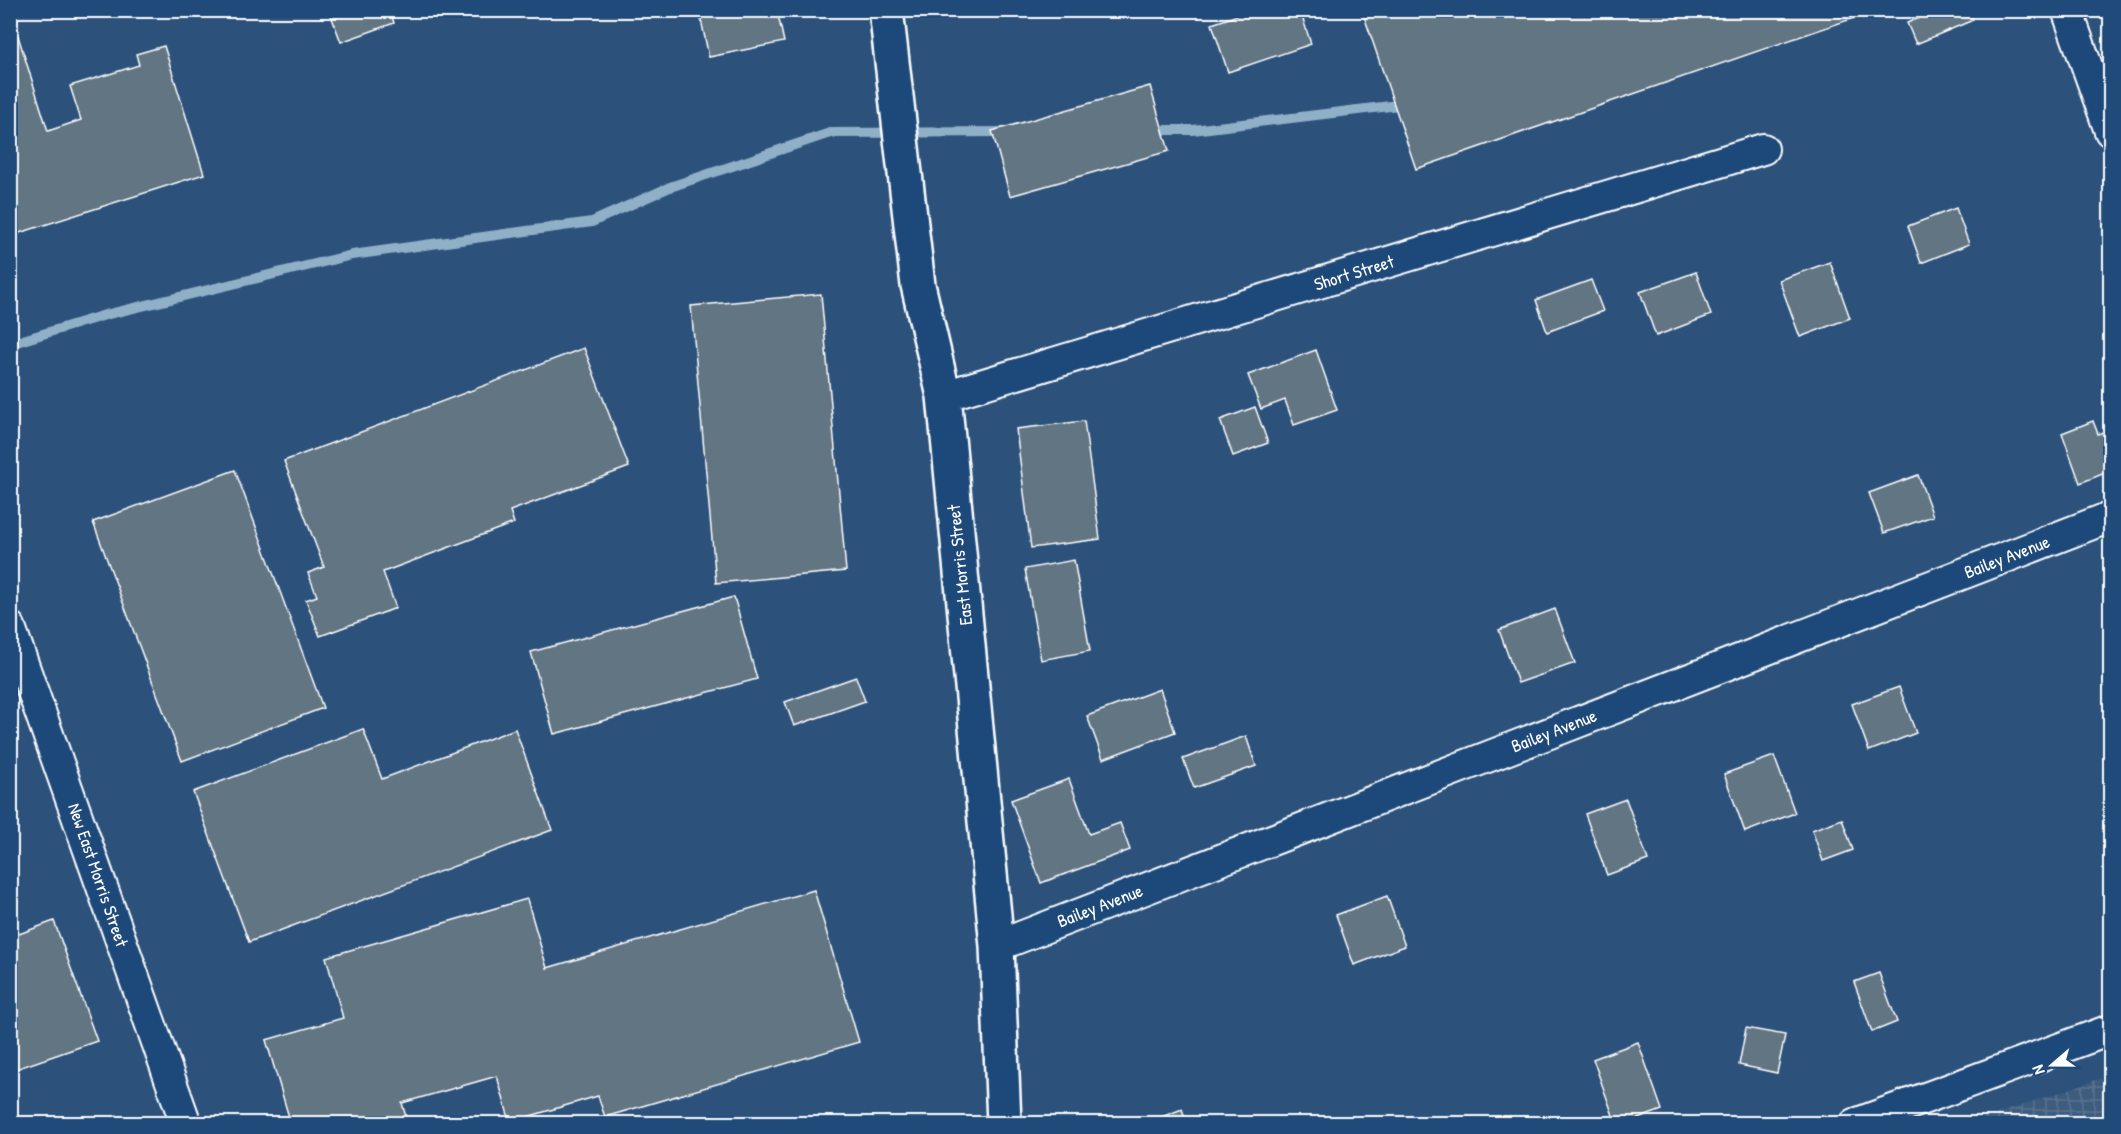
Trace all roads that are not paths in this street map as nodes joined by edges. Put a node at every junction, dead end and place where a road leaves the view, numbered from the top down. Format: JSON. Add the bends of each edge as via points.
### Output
{"nodes":[{"id":1,"x":886,"y":10,"type":"edge"},
{"id":2,"x":2067,"y":10,"type":"edge"},
{"id":3,"x":2110,"y":131,"type":"edge"},
{"id":4,"x":1763,"y":149,"type":"dead end"},
{"id":5,"x":944,"y":396,"type":"junction"},
{"id":6,"x":2110,"y":517,"type":"edge"},
{"id":7,"x":10,"y":627,"type":"edge"},
{"id":8,"x":998,"y":946,"type":"junction"},
{"id":9,"x":2110,"y":1030,"type":"edge"},
{"id":10,"x":186,"y":1124,"type":"edge"},
{"id":11,"x":1004,"y":1124,"type":"edge"},
{"id":12,"x":1855,"y":1124,"type":"edge"}],
"edges":[{"from":1,"to":5,"type":"main road","name":"East Morris Street","via":[[918,285]]},
{"from":2,"to":3,"type":"street"},
{"from":4,"to":5,"type":"street","name":"Short Street"},
{"from":5,"to":8,"type":"main road","name":"East Morris Street"},
{"from":6,"to":8,"type":"street","name":"Bailey Avenue"},
{"from":7,"to":10,"type":"street","name":"New East Morris Street"},
{"from":8,"to":11,"type":"main road","name":"East Morris Street"},
{"from":9,"to":12,"type":"street"}]}
